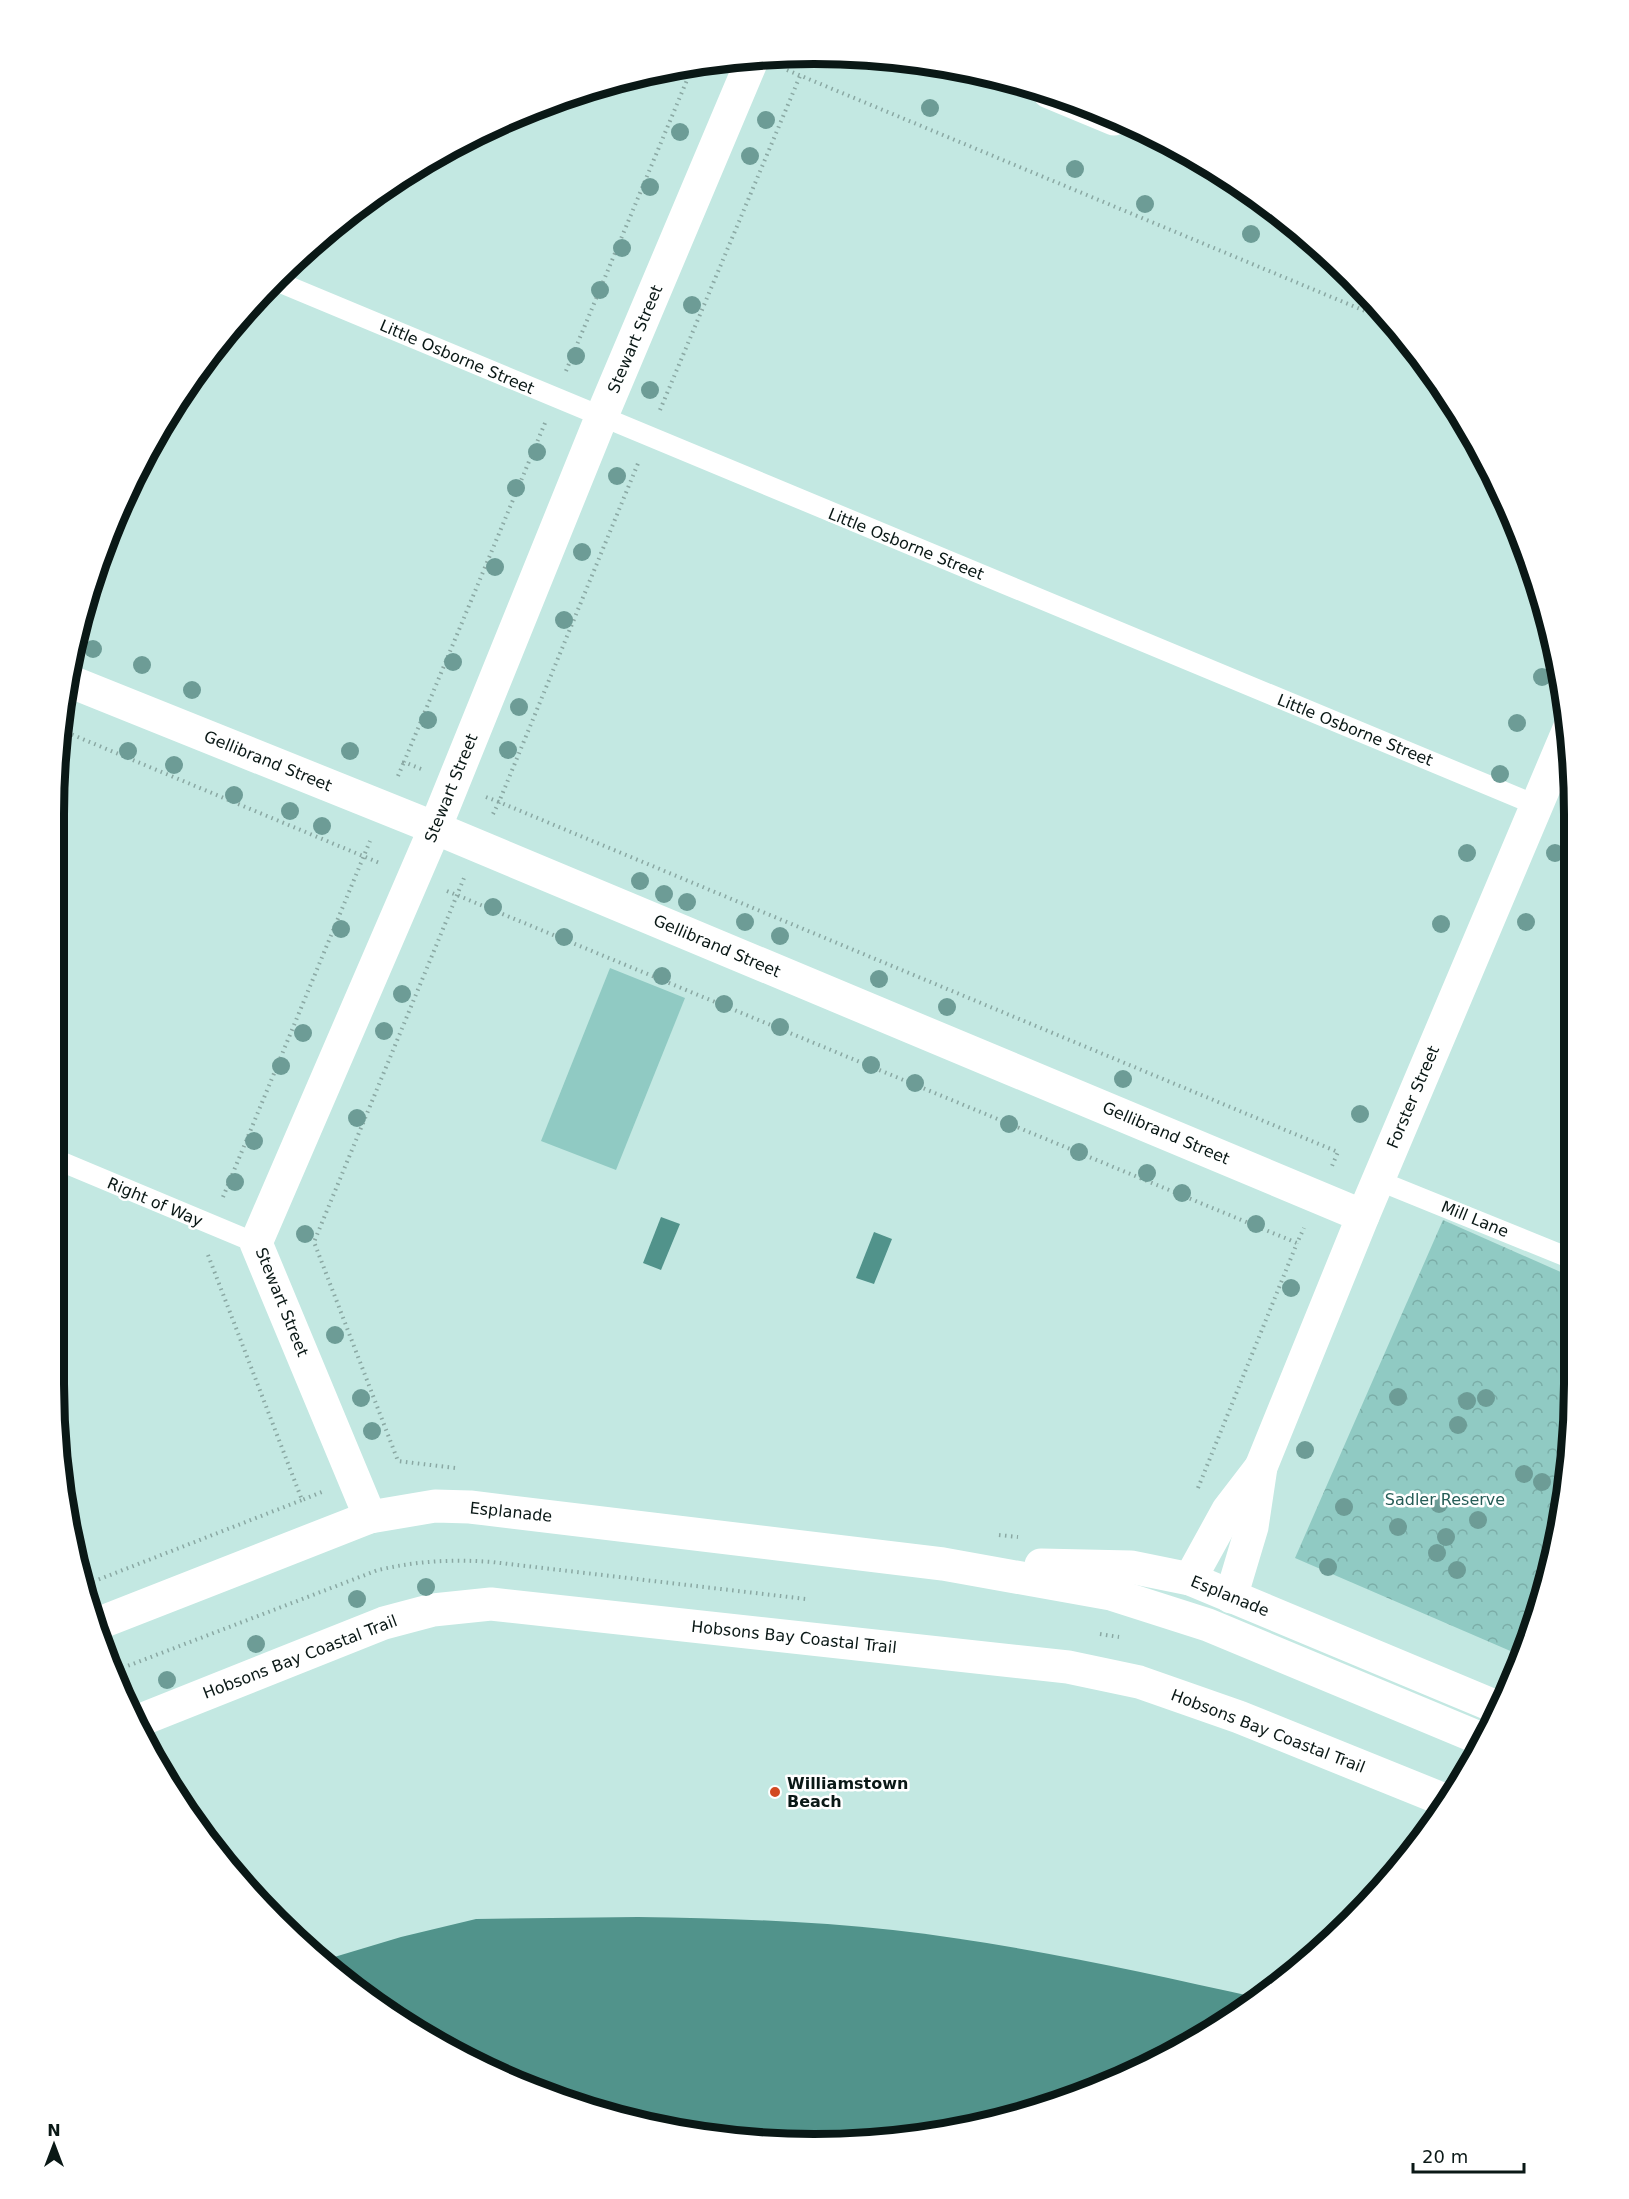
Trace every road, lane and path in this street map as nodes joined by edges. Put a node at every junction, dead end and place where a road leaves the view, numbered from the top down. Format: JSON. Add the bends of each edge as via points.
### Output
{"nodes":[{"id":1,"x":763,"y":66,"type":"edge"},
{"id":2,"x":774,"y":66,"type":"edge"},
{"id":3,"x":284,"y":284,"type":"edge"},
{"id":4,"x":1373,"y":314,"type":"edge"},
{"id":5,"x":602,"y":418,"type":"junction"},
{"id":6,"x":76,"y":684,"type":"edge"},
{"id":7,"x":1561,"y":747,"type":"edge"},
{"id":8,"x":499,"y":802,"type":"dead end"},
{"id":9,"x":1536,"y":805,"type":"junction"},
{"id":10,"x":435,"y":828,"type":"junction"},
{"id":11,"x":478,"y":847,"type":"junction"},
{"id":12,"x":64,"y":1163,"type":"edge"},
{"id":13,"x":1377,"y":1180,"type":"junction"},
{"id":14,"x":1363,"y":1216,"type":"junction"},
{"id":15,"x":256,"y":1243,"type":"junction"},
{"id":16,"x":1297,"y":1244,"type":"dead end"},
{"id":17,"x":1564,"y":1256,"type":"edge"},
{"id":18,"x":1261,"y":1467,"type":"junction"},
{"id":19,"x":457,"y":1468,"type":"dead end"},
{"id":20,"x":1194,"y":1496,"type":"dead end"},
{"id":21,"x":302,"y":1500,"type":"dead end"},
{"id":22,"x":369,"y":1517,"type":"junction"},
{"id":23,"x":991,"y":1534,"type":"dead end"},
{"id":24,"x":1026,"y":1538,"type":"dead end"},
{"id":25,"x":944,"y":1564,"type":"junction"},
{"id":26,"x":91,"y":1582,"type":"edge"},
{"id":27,"x":1214,"y":1589,"type":"junction"},
{"id":28,"x":103,"y":1622,"type":"edge"},
{"id":29,"x":1208,"y":1625,"type":"junction"},
{"id":30,"x":1492,"y":1705,"type":"edge"},
{"id":31,"x":143,"y":1719,"type":"edge"},
{"id":32,"x":1476,"y":1737,"type":"edge"},
{"id":33,"x":1440,"y":1798,"type":"edge"}],
"edges":[{"from":1,"to":5,"type":"street","name":"Stewart Street"},
{"from":2,"to":4,"type":"path"},
{"from":3,"to":5,"type":"lane","name":"Little Osborne Street"},
{"from":5,"to":9,"type":"lane","name":"Little Osborne Street"},
{"from":5,"to":10,"type":"street","name":"Stewart Street"},
{"from":6,"to":10,"type":"street","name":"Gellibrand Street"},
{"from":7,"to":9,"type":"street","name":"Forster Street"},
{"from":8,"to":11,"type":"path"},
{"from":9,"to":13,"type":"street","name":"Forster Street"},
{"from":10,"to":11,"type":"street","name":"Gellibrand Street"},
{"from":10,"to":15,"type":"street","name":"Stewart Street"},
{"from":11,"to":14,"type":"street","name":"Gellibrand Street"},
{"from":11,"to":19,"type":"path","via":[[314,1242],[398,1461]]},
{"from":12,"to":15,"type":"lane","name":"Right of Way"},
{"from":13,"to":14,"type":"street","name":"Forster Street"},
{"from":13,"to":17,"type":"lane","name":"Mill Lane"},
{"from":14,"to":18,"type":"street","name":"Forster Street"},
{"from":15,"to":22,"type":"street","name":"Stewart Street"},
{"from":16,"to":20,"type":"path"},
{"from":18,"to":27,"type":"street","name":"Forster Street","via":[[1254,1518]]},
{"from":18,"to":27,"type":"street","name":"Forster Street","via":[[1223,1517]]},
{"from":21,"to":26,"type":"path"},
{"from":22,"to":25,"type":"street","name":"Esplanade","via":[[435,1506],[470,1507]]},
{"from":22,"to":28,"type":"street","name":"Esplanade"},
{"from":23,"to":24,"type":"path"},
{"from":25,"to":27,"type":"street","name":"Esplanade","via":[[1131,1567]]},
{"from":25,"to":29,"type":"street","name":"Esplanade","via":[[1111,1594]]},
{"from":27,"to":29,"type":"street","name":"Forster Street"},
{"from":27,"to":30,"type":"street","name":"Esplanade"},
{"from":29,"to":32,"type":"street","name":"Esplanade"},
{"from":31,"to":33,"type":"street","name":"Hobsons Bay Coastal Trail","via":[[384,1623],[433,1610],[491,1604],[1068,1667],[1139,1682],[1239,1717]]}]}
